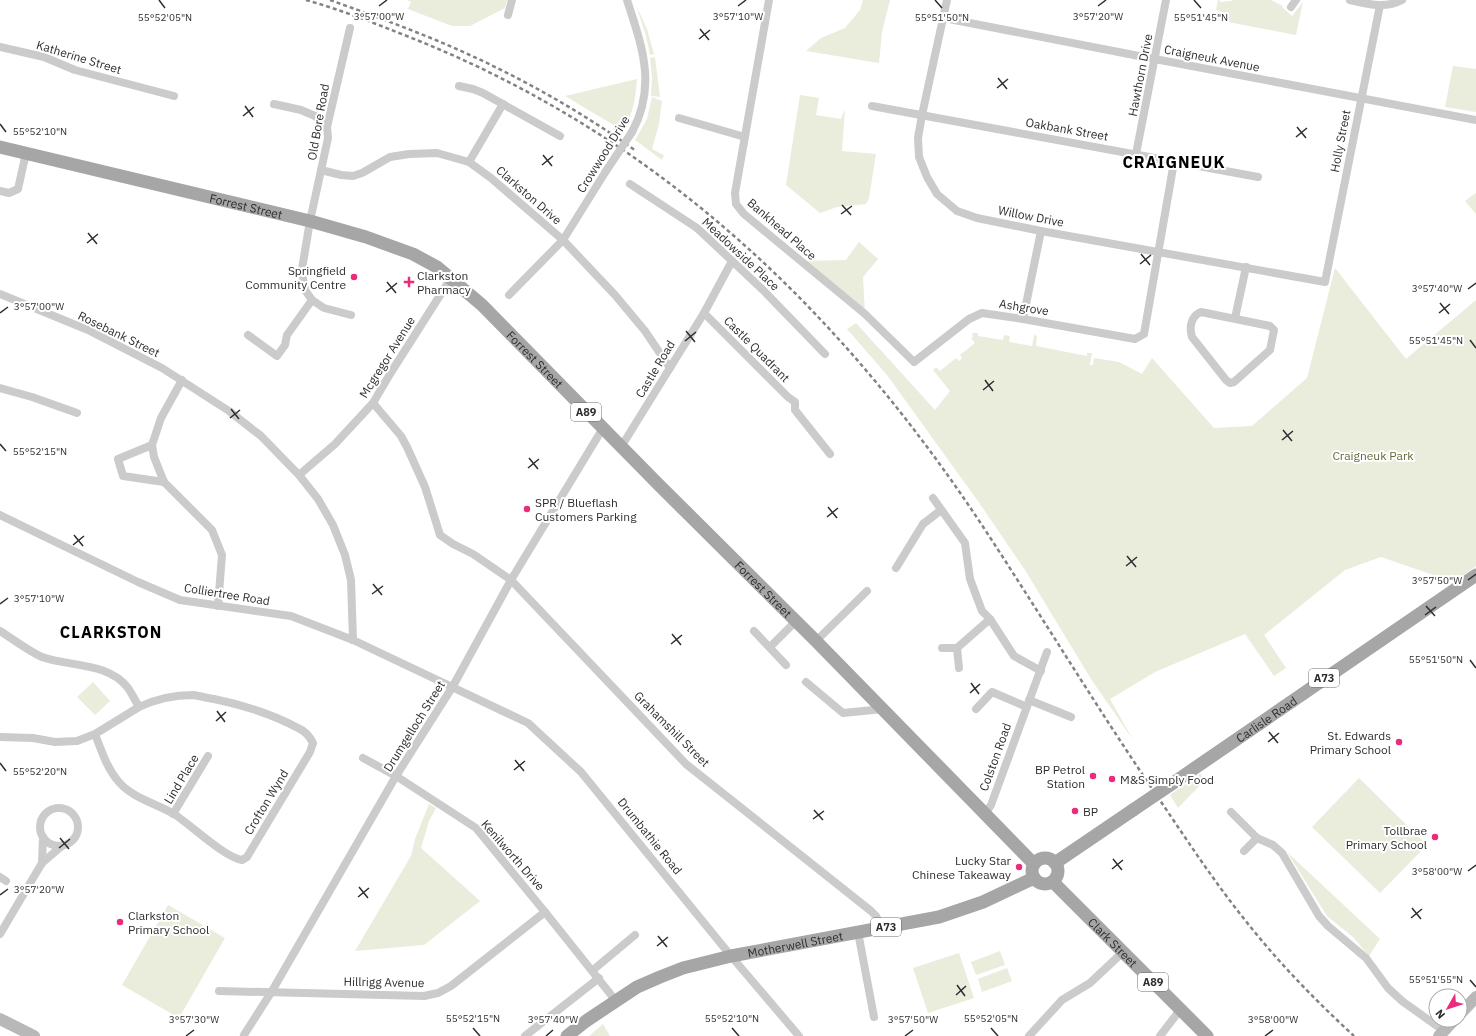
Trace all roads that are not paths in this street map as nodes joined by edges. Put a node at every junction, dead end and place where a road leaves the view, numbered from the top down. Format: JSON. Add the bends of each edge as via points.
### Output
{"nodes":[{"id":1,"x":512,"y":0,"type":"edge"},
{"id":2,"x":627,"y":0,"type":"edge"},
{"id":3,"x":769,"y":0,"type":"edge"},
{"id":4,"x":946,"y":0,"type":"edge"},
{"id":5,"x":1166,"y":0,"type":"edge"},
{"id":6,"x":1296,"y":0,"type":"edge"},
{"id":7,"x":1350,"y":0,"type":"edge"},
{"id":8,"x":1402,"y":0,"type":"edge"},
{"id":9,"x":1380,"y":5,"type":"junction"},
{"id":10,"x":1291,"y":7,"type":"dead end"},
{"id":11,"x":508,"y":15,"type":"dead end"},
{"id":12,"x":944,"y":18,"type":"junction"},
{"id":13,"x":350,"y":28,"type":"dead end"},
{"id":14,"x":0,"y":47,"type":"edge"},
{"id":15,"x":1155,"y":60,"type":"junction"},
{"id":16,"x":460,"y":86,"type":"dead end"},
{"id":17,"x":174,"y":96,"type":"dead end"},
{"id":18,"x":1361,"y":98,"type":"junction"},
{"id":19,"x":274,"y":104,"type":"dead end"},
{"id":20,"x":503,"y":104,"type":"junction"},
{"id":21,"x":872,"y":106,"type":"dead end"},
{"id":22,"x":922,"y":115,"type":"junction"},
{"id":23,"x":679,"y":118,"type":"dead end"},
{"id":24,"x":1476,"y":120,"type":"edge"},
{"id":25,"x":327,"y":127,"type":"junction"},
{"id":26,"x":560,"y":136,"type":"dead end"},
{"id":27,"x":745,"y":136,"type":"junction"},
{"id":28,"x":0,"y":147,"type":"edge"},
{"id":29,"x":26,"y":153,"type":"junction"},
{"id":30,"x":1136,"y":154,"type":"junction"},
{"id":31,"x":469,"y":162,"type":"junction"},
{"id":32,"x":1174,"y":162,"type":"junction"},
{"id":33,"x":321,"y":170,"type":"junction"},
{"id":34,"x":1258,"y":177,"type":"dead end"},
{"id":35,"x":630,"y":184,"type":"dead end"},
{"id":36,"x":0,"y":191,"type":"edge"},
{"id":37,"x":310,"y":221,"type":"junction"},
{"id":38,"x":1041,"y":231,"type":"junction"},
{"id":39,"x":563,"y":240,"type":"junction"},
{"id":40,"x":1159,"y":252,"type":"junction"},
{"id":41,"x":732,"y":261,"type":"junction"},
{"id":42,"x":1246,"y":267,"type":"junction"},
{"id":43,"x":451,"y":278,"type":"junction"},
{"id":44,"x":1325,"y":282,"type":"joint"},
{"id":45,"x":0,"y":294,"type":"edge"},
{"id":46,"x":509,"y":294,"type":"dead end"},
{"id":47,"x":312,"y":300,"type":"junction"},
{"id":48,"x":704,"y":313,"type":"junction"},
{"id":49,"x":351,"y":315,"type":"dead end"},
{"id":50,"x":1235,"y":318,"type":"junction"},
{"id":51,"x":1023,"y":319,"type":"junction"},
{"id":52,"x":248,"y":335,"type":"dead end"},
{"id":53,"x":826,"y":354,"type":"dead end"},
{"id":54,"x":914,"y":362,"type":"joint"},
{"id":55,"x":670,"y":368,"type":"junction"},
{"id":56,"x":182,"y":380,"type":"junction"},
{"id":57,"x":0,"y":388,"type":"edge"},
{"id":58,"x":373,"y":403,"type":"junction"},
{"id":59,"x":77,"y":413,"type":"dead end"},
{"id":60,"x":603,"y":428,"type":"junction"},
{"id":61,"x":152,"y":445,"type":"junction"},
{"id":62,"x":622,"y":447,"type":"junction"},
{"id":63,"x":830,"y":454,"type":"dead end"},
{"id":64,"x":299,"y":475,"type":"junction"},
{"id":65,"x":164,"y":482,"type":"junction"},
{"id":66,"x":933,"y":498,"type":"dead end"},
{"id":67,"x":941,"y":510,"type":"junction"},
{"id":68,"x":0,"y":515,"type":"edge"},
{"id":69,"x":896,"y":568,"type":"dead end"},
{"id":70,"x":1476,"y":575,"type":"edge"},
{"id":71,"x":511,"y":580,"type":"junction"},
{"id":72,"x":867,"y":591,"type":"dead end"},
{"id":73,"x":218,"y":606,"type":"junction"},
{"id":74,"x":990,"y":619,"type":"junction"},
{"id":75,"x":796,"y":621,"type":"junction"},
{"id":76,"x":754,"y":630,"type":"dead end"},
{"id":77,"x":0,"y":631,"type":"edge"},
{"id":78,"x":353,"y":640,"type":"junction"},
{"id":79,"x":816,"y":640,"type":"junction"},
{"id":80,"x":770,"y":647,"type":"junction"},
{"id":81,"x":942,"y":648,"type":"dead end"},
{"id":82,"x":957,"y":648,"type":"junction"},
{"id":83,"x":1047,"y":652,"type":"dead end"},
{"id":84,"x":786,"y":665,"type":"dead end"},
{"id":85,"x":959,"y":668,"type":"dead end"},
{"id":86,"x":1041,"y":671,"type":"junction"},
{"id":87,"x":806,"y":682,"type":"dead end"},
{"id":88,"x":453,"y":686,"type":"junction"},
{"id":89,"x":1028,"y":704,"type":"junction"},
{"id":90,"x":139,"y":707,"type":"junction"},
{"id":91,"x":976,"y":708,"type":"dead end"},
{"id":92,"x":884,"y":709,"type":"junction"},
{"id":93,"x":1071,"y":717,"type":"dead end"},
{"id":94,"x":95,"y":734,"type":"junction"},
{"id":95,"x":0,"y":737,"type":"edge"},
{"id":96,"x":208,"y":756,"type":"dead end"},
{"id":97,"x":363,"y":758,"type":"dead end"},
{"id":98,"x":396,"y":776,"type":"junction"},
{"id":99,"x":1231,"y":812,"type":"dead end"},
{"id":100,"x":174,"y":814,"type":"junction"},
{"id":101,"x":985,"y":814,"type":"junction"},
{"id":102,"x":43,"y":837,"type":"junction"},
{"id":103,"x":1257,"y":838,"type":"junction"},
{"id":104,"x":63,"y":845,"type":"junction"},
{"id":105,"x":1244,"y":851,"type":"dead end"},
{"id":106,"x":42,"y":863,"type":"junction"},
{"id":107,"x":1055,"y":863,"type":"junction"},
{"id":108,"x":1034,"y":864,"type":"junction"},
{"id":109,"x":1034,"y":878,"type":"junction"},
{"id":110,"x":1053,"y":882,"type":"junction"},
{"id":111,"x":546,"y":912,"type":"junction"},
{"id":112,"x":882,"y":928,"type":"junction"},
{"id":113,"x":858,"y":932,"type":"junction"},
{"id":114,"x":0,"y":934,"type":"edge"},
{"id":115,"x":635,"y":935,"type":"dead end"},
{"id":116,"x":1123,"y":952,"type":"junction"},
{"id":117,"x":731,"y":956,"type":"junction"},
{"id":118,"x":593,"y":970,"type":"junction"},
{"id":119,"x":599,"y":978,"type":"junction"},
{"id":120,"x":219,"y":991,"type":"dead end"},
{"id":121,"x":272,"y":991,"type":"junction"},
{"id":122,"x":1476,"y":997,"type":"edge"},
{"id":123,"x":616,"y":1001,"type":"junction"},
{"id":124,"x":1468,"y":1006,"type":"edge"},
{"id":125,"x":1180,"y":1010,"type":"junction"},
{"id":126,"x":874,"y":1018,"type":"dead end"},
{"id":127,"x":0,"y":1019,"type":"edge"},
{"id":128,"x":1441,"y":1033,"type":"edge"},
{"id":129,"x":244,"y":1035,"type":"dead end"},
{"id":130,"x":34,"y":1036,"type":"edge"},
{"id":131,"x":525,"y":1036,"type":"edge"},
{"id":132,"x":567,"y":1036,"type":"edge"},
{"id":133,"x":799,"y":1036,"type":"edge"},
{"id":134,"x":1029,"y":1036,"type":"edge"},
{"id":135,"x":1160,"y":1036,"type":"edge"},
{"id":136,"x":1207,"y":1036,"type":"edge"}],
"edges":[{"from":1,"to":11,"type":"street"},
{"from":2,"to":39,"type":"street","name":"Crowwood Drive","bridge":true,"via":[[642,47],[645,73],[641,112],[632,132]]},
{"from":3,"to":27,"type":"street","name":"Bankhead Place"},
{"from":4,"to":12,"type":"street","name":"Willow Drive"},
{"from":5,"to":15,"type":"street","name":"Hawthorn Drive"},
{"from":6,"to":10,"type":"street"},
{"from":7,"to":9,"type":"street"},
{"from":8,"to":9,"type":"street"},
{"from":9,"to":18,"type":"street","name":"Holly Street"},
{"from":12,"to":15,"type":"street","name":"Craigneuk Avenue"},
{"from":12,"to":22,"type":"street","name":"Willow Drive"},
{"from":13,"to":25,"type":"street","name":"Old Bore Road"},
{"from":14,"to":17,"type":"street","name":"Katherine Street","via":[[44,57],[75,70]]},
{"from":15,"to":18,"type":"street","name":"Craigneuk Avenue"},
{"from":15,"to":30,"type":"street","name":"Hawthorn Drive"},
{"from":16,"to":20,"type":"street","via":[[473,88]]},
{"from":18,"to":24,"type":"street","name":"Craigneuk Avenue"},
{"from":18,"to":44,"type":"street","name":"Holly Street"},
{"from":19,"to":25,"type":"street","via":[[315,116]]},
{"from":20,"to":26,"type":"street"},
{"from":20,"to":31,"type":"street"},
{"from":21,"to":22,"type":"street","name":"Oakbank Street"},
{"from":22,"to":30,"type":"street","name":"Oakbank Street"},
{"from":22,"to":38,"type":"street","name":"Willow Drive","via":[[918,138],[919,157],[937,194],[957,211],[977,218]]},
{"from":23,"to":27,"type":"street"},
{"from":25,"to":33,"type":"street","name":"Old Bore Road","via":[[328,138]]},
{"from":27,"to":54,"type":"street","name":"Bankhead Place","via":[[735,193],[736,204],[865,314]]},
{"from":28,"to":29,"type":"main road","name":"Forrest Street","number":"A89"},
{"from":29,"to":36,"type":"street","via":[[18,189],[9,193]]},
{"from":29,"to":37,"type":"main road","name":"Forrest Street","number":"A89"},
{"from":30,"to":32,"type":"street","name":"Oakbank Street"},
{"from":31,"to":33,"type":"street","name":"Clarkston Drive","via":[[437,153],[409,154],[390,157],[353,176]]},
{"from":31,"to":39,"type":"street","name":"Clarkston Drive"},
{"from":32,"to":34,"type":"street","name":"Oakbank Street"},
{"from":32,"to":40,"type":"street"},
{"from":33,"to":37,"type":"street","name":"Old Bore Road"},
{"from":35,"to":41,"type":"street","name":"Meadowside Place","via":[[697,228]]},
{"from":37,"to":43,"type":"main road","name":"Forrest Street","number":"A89","via":[[413,254]]},
{"from":37,"to":47,"type":"street","name":"Old Bore Road","via":[[302,269],[305,290]]},
{"from":38,"to":40,"type":"street","name":"Willow Drive"},
{"from":38,"to":51,"type":"street"},
{"from":39,"to":46,"type":"street","name":"Crowwood Drive"},
{"from":39,"to":55,"type":"street","name":"Clarkston Drive","via":[[615,294],[645,331]]},
{"from":40,"to":42,"type":"street","name":"Willow Drive"},
{"from":40,"to":51,"type":"street","name":"Ashgrove","via":[[1144,334],[1135,339]]},
{"from":41,"to":48,"type":"street","name":"Castle Road"},
{"from":41,"to":53,"type":"street","name":"Meadowside Place"},
{"from":42,"to":44,"type":"street","name":"Willow Drive"},
{"from":42,"to":50,"type":"street"},
{"from":43,"to":58,"type":"street","name":"Mcgregor Avenue"},
{"from":43,"to":60,"type":"main road","name":"Forrest Street","number":"A89","via":[[482,305]]},
{"from":45,"to":56,"type":"street","name":"Rosebank Street","via":[[88,330]]},
{"from":47,"to":49,"type":"street","via":[[324,308]]},
{"from":47,"to":52,"type":"street","via":[[287,335],[285,345],[277,356]]},
{"from":48,"to":55,"type":"street","name":"Castle Road"},
{"from":48,"to":63,"type":"street","name":"Castle Quadrant","via":[[795,402],[795,410]]},
{"from":50,"to":50,"type":"street","via":[[1270,326],[1274,330],[1270,350],[1230,383],[1192,337],[1190,331],[1196,314],[1201,312]]},
{"from":51,"to":54,"type":"street","name":"Ashgrove","via":[[982,313],[969,318]]},
{"from":55,"to":62,"type":"street","name":"Castle Road"},
{"from":56,"to":61,"type":"street","via":[[160,418]]},
{"from":56,"to":64,"type":"street","name":"Rosebank Street","via":[[261,436]]},
{"from":57,"to":59,"type":"street"},
{"from":58,"to":64,"type":"street","name":"Mcgregor Avenue","via":[[334,444]]},
{"from":58,"to":71,"type":"street","name":"Grahamshill Street","via":[[407,447],[425,487],[440,535]]},
{"from":60,"to":62,"type":"main road","name":"Forrest Street","number":"A89"},
{"from":60,"to":71,"type":"street","name":"Drumgelloch Street"},
{"from":61,"to":65,"type":"street"},
{"from":61,"to":65,"type":"street","via":[[118,459],[123,476]]},
{"from":62,"to":75,"type":"main road","name":"Forrest Street","number":"A89"},
{"from":64,"to":78,"type":"street","name":"Rosebank Street","via":[[333,525],[345,555],[351,580]]},
{"from":65,"to":73,"type":"street","via":[[212,530],[222,555]]},
{"from":66,"to":67,"type":"street"},
{"from":67,"to":69,"type":"street","via":[[923,524]]},
{"from":67,"to":74,"type":"street","via":[[965,542],[970,579],[982,612]]},
{"from":68,"to":73,"type":"street","name":"Colliertree Road","via":[[180,600]]},
{"from":70,"to":107,"type":"main road","name":"Carlisle Road","number":"A73","bridge":true},
{"from":71,"to":88,"type":"street","name":"Drumgelloch Street"},
{"from":71,"to":112,"type":"street","name":"Grahamshill Street","via":[[686,764],[871,910]]},
{"from":72,"to":79,"type":"street"},
{"from":73,"to":78,"type":"street","name":"Colliertree Road","via":[[291,616]]},
{"from":74,"to":82,"type":"street"},
{"from":74,"to":86,"type":"street","via":[[1014,656]]},
{"from":75,"to":79,"type":"main road","name":"Forrest Street","number":"A89"},
{"from":75,"to":80,"type":"street"},
{"from":76,"to":80,"type":"street"},
{"from":77,"to":90,"type":"street","via":[[40,656],[96,668],[115,676],[127,687]]},
{"from":78,"to":88,"type":"street","name":"Colliertree Road"},
{"from":79,"to":92,"type":"main road","name":"Forrest Street","number":"A89"},
{"from":80,"to":84,"type":"street"},
{"from":81,"to":82,"type":"street"},
{"from":82,"to":85,"type":"street"},
{"from":83,"to":86,"type":"street","name":"Colston Road"},
{"from":86,"to":89,"type":"street","name":"Colston Road"},
{"from":87,"to":92,"type":"street","via":[[843,713]]},
{"from":88,"to":98,"type":"street","name":"Drumgelloch Street"},
{"from":88,"to":117,"type":"street","name":"Drumbathie Road","via":[[528,723],[581,772]]},
{"from":89,"to":91,"type":"street","via":[[992,692]]},
{"from":89,"to":93,"type":"street"},
{"from":89,"to":101,"type":"street","name":"Colston Road","via":[[991,805]]},
{"from":90,"to":94,"type":"street"},
{"from":90,"to":100,"type":"street","name":"Crofton Wynd","via":[[155,700],[194,695],[264,712],[299,728],[310,736],[313,743],[251,851],[242,860],[230,856]]},
{"from":92,"to":101,"type":"main road","name":"Forrest Street","number":"A89"},
{"from":94,"to":95,"type":"street","via":[[77,741],[64,742]]},
{"from":94,"to":100,"type":"street","name":"Crofton Wynd","via":[[118,782],[135,795]]},
{"from":96,"to":100,"type":"street","name":"Lind Place"},
{"from":97,"to":98,"type":"street","name":"Kenilworth Drive"},
{"from":98,"to":111,"type":"street","name":"Kenilworth Drive","via":[[476,828]]},
{"from":98,"to":121,"type":"street","name":"Drumgelloch Street"},
{"from":99,"to":103,"type":"street"},
{"from":101,"to":108,"type":"main road","name":"Forrest Street","number":"A89"},
{"from":102,"to":104,"type":"street","via":[[55,845]]},
{"from":102,"to":104,"type":"street","via":[[40,822],[44,814],[59,808],[66,810],[73,814],[77,829],[75,836]]},
{"from":102,"to":106,"type":"street"},
{"from":103,"to":105,"type":"street"},
{"from":103,"to":128,"type":"street","via":[[1273,845],[1282,853],[1319,916],[1328,926],[1366,958],[1388,988]]},
{"from":104,"to":106,"type":"street"},
{"from":106,"to":114,"type":"street"},
{"from":107,"to":108,"type":"main road","via":[[1047,858]]},
{"from":107,"to":110,"type":"main road","via":[[1058,872]]},
{"from":108,"to":109,"type":"main road"},
{"from":109,"to":110,"type":"main road","via":[[1041,883]]},
{"from":109,"to":112,"type":"main road","name":"Motherwell Street","number":"A73","via":[[953,913]]},
{"from":110,"to":116,"type":"main road","name":"Clark Street","number":"A89"},
{"from":111,"to":118,"type":"street","name":"Kenilworth Drive"},
{"from":111,"to":121,"type":"street","name":"Hillrigg Avenue","via":[[451,986],[438,993],[424,996]]},
{"from":112,"to":113,"type":"main road","name":"Motherwell Street","number":"A73"},
{"from":113,"to":117,"type":"main road","name":"Motherwell Street","number":"A73"},
{"from":113,"to":126,"type":"street"},
{"from":115,"to":118,"type":"street"},
{"from":116,"to":125,"type":"main road","name":"Clark Street","number":"A89"},
{"from":116,"to":134,"type":"street","via":[[1090,983],[1062,1000]]},
{"from":117,"to":123,"type":"main road","name":"Motherwell Street","number":"A73","via":[[669,973],[647,982]]},
{"from":117,"to":133,"type":"street","name":"Drumbathie Road"},
{"from":118,"to":119,"type":"street","name":"Kenilworth Drive"},
{"from":119,"to":123,"type":"street","name":"Kenilworth Drive"},
{"from":119,"to":131,"type":"street"},
{"from":120,"to":121,"type":"street","name":"Hillrigg Avenue"},
{"from":121,"to":129,"type":"street","name":"Drumgelloch Street"},
{"from":122,"to":124,"type":"street"},
{"from":123,"to":132,"type":"main road","name":"Motherwell Street","number":"A73"},
{"from":125,"to":135,"type":"street"},
{"from":125,"to":136,"type":"main road","name":"Clark Street","number":"A89"},
{"from":127,"to":130,"type":"street"}]}
